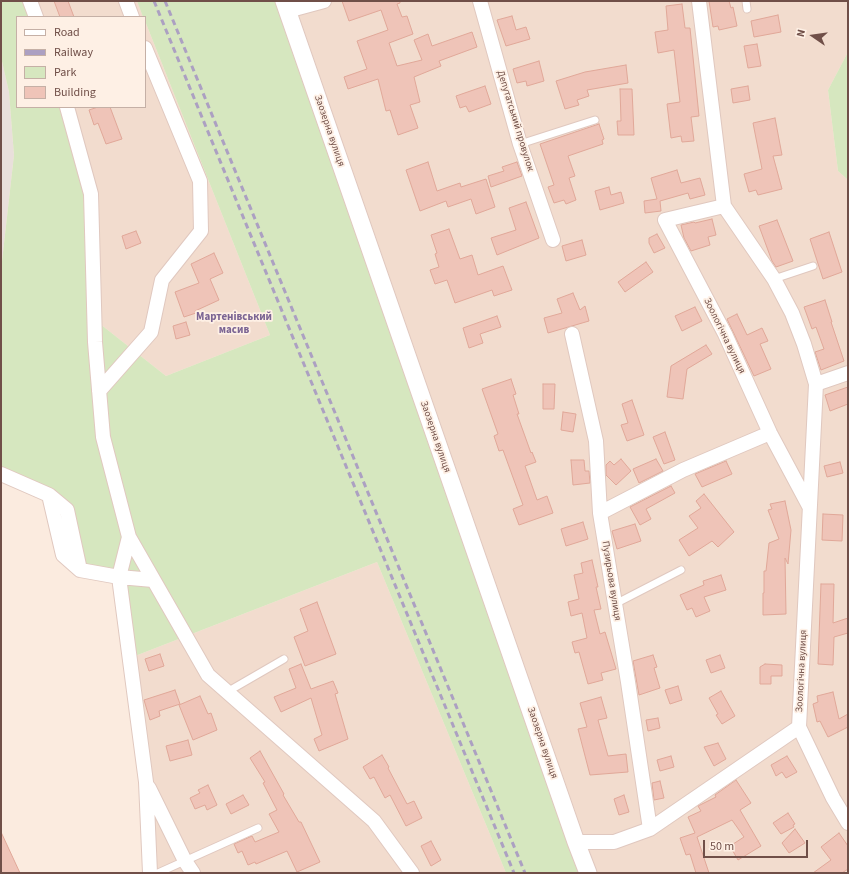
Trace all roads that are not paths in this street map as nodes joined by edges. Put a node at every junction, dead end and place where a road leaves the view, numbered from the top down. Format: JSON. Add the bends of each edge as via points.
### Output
{"nodes":[{"id":1,"x":30,"y":1,"type":"edge"},
{"id":2,"x":126,"y":1,"type":"edge"},
{"id":3,"x":324,"y":1,"type":"edge"},
{"id":4,"x":480,"y":1,"type":"edge"},
{"id":5,"x":699,"y":1,"type":"edge"},
{"id":6,"x":286,"y":6,"type":"edge"},
{"id":7,"x":36,"y":16,"type":"edge"},
{"id":8,"x":132,"y":16,"type":"edge"},
{"id":9,"x":146,"y":50,"type":"edge"},
{"id":10,"x":67,"y":108,"type":"edge"},
{"id":11,"x":595,"y":120,"type":"dead end"},
{"id":12,"x":520,"y":144,"type":"junction"},
{"id":13,"x":724,"y":206,"type":"junction"},
{"id":14,"x":553,"y":240,"type":"dead end"},
{"id":15,"x":813,"y":266,"type":"dead end"},
{"id":16,"x":774,"y":280,"type":"junction"},
{"id":17,"x":572,"y":334,"type":"dead end"},
{"id":18,"x":848,"y":373,"type":"edge"},
{"id":19,"x":816,"y":384,"type":"junction"},
{"id":20,"x":99,"y":391,"type":"junction"},
{"id":21,"x":770,"y":433,"type":"junction"},
{"id":22,"x":1,"y":474,"type":"edge"},
{"id":23,"x":810,"y":507,"type":"junction"},
{"id":24,"x":600,"y":513,"type":"junction"},
{"id":25,"x":129,"y":537,"type":"junction"},
{"id":26,"x":681,"y":570,"type":"dead end"},
{"id":27,"x":119,"y":577,"type":"junction"},
{"id":28,"x":153,"y":580,"type":"junction"},
{"id":29,"x":614,"y":604,"type":"junction"},
{"id":30,"x":284,"y":659,"type":"dead end"},
{"id":31,"x":227,"y":692,"type":"junction"},
{"id":32,"x":799,"y":727,"type":"junction"},
{"id":33,"x":146,"y":782,"type":"junction"},
{"id":34,"x":848,"y":823,"type":"edge"},
{"id":35,"x":258,"y":828,"type":"dead end"},
{"id":36,"x":650,"y":829,"type":"junction"},
{"id":37,"x":576,"y":842,"type":"junction"},
{"id":38,"x":185,"y":861,"type":"junction"},
{"id":39,"x":150,"y":873,"type":"edge"},
{"id":40,"x":158,"y":873,"type":"edge"},
{"id":41,"x":193,"y":873,"type":"edge"},
{"id":42,"x":412,"y":873,"type":"edge"},
{"id":43,"x":588,"y":873,"type":"edge"}],
"edges":[{"from":1,"to":7,"type":"street"},
{"from":2,"to":8,"type":"street"},
{"from":3,"to":6,"type":"street"},
{"from":4,"to":12,"type":"street","name":"Депутатський провулок"},
{"from":5,"to":13,"type":"street","name":"Зоологічна вулиця"},
{"from":6,"to":37,"type":"street","name":"Заозерна вулиця"},
{"from":9,"to":20,"type":"street","via":[[200,181],[201,231],[162,280],[151,332]]},
{"from":10,"to":20,"type":"street","via":[[91,194],[95,342]]},
{"from":11,"to":12,"type":"lane"},
{"from":12,"to":14,"type":"street","name":"Депутатський провулок"},
{"from":13,"to":16,"type":"street","name":"Зоологічна вулиця"},
{"from":13,"to":21,"type":"street","name":"Зоологічна вулиця","via":[[664,220],[725,334]]},
{"from":15,"to":16,"type":"lane"},
{"from":16,"to":19,"type":"street","name":"Зоологічна вулиця","via":[[794,319]]},
{"from":17,"to":24,"type":"street","name":"Пузирьова вулиця","via":[[596,441]]},
{"from":18,"to":19,"type":"street"},
{"from":19,"to":23,"type":"street","name":"Зоологічна вулиця"},
{"from":20,"to":25,"type":"street","via":[[103,436]]},
{"from":21,"to":23,"type":"street","name":"Зоологічна вулиця"},
{"from":21,"to":24,"type":"street","via":[[683,470]]},
{"from":22,"to":27,"type":"street","via":[[49,495],[63,555],[80,570]]},
{"from":23,"to":32,"type":"street","name":"Зоологічна вулиця"},
{"from":24,"to":29,"type":"street","name":"Пузирьова вулиця"},
{"from":25,"to":27,"type":"street"},
{"from":25,"to":28,"type":"street"},
{"from":26,"to":29,"type":"lane"},
{"from":27,"to":28,"type":"street"},
{"from":27,"to":33,"type":"street"},
{"from":28,"to":31,"type":"street","via":[[208,675]]},
{"from":29,"to":36,"type":"street","name":"Пузирьова вулиця"},
{"from":30,"to":31,"type":"lane"},
{"from":31,"to":42,"type":"street","via":[[374,820]]},
{"from":32,"to":34,"type":"street","name":"Зоологічна вулиця"},
{"from":32,"to":36,"type":"street"},
{"from":33,"to":38,"type":"street"},
{"from":33,"to":39,"type":"street"},
{"from":35,"to":38,"type":"lane"},
{"from":36,"to":37,"type":"street","via":[[614,842]]},
{"from":37,"to":43,"type":"street","name":"Заозерна вулиця"},
{"from":38,"to":40,"type":"lane"},
{"from":38,"to":41,"type":"street"}]}
